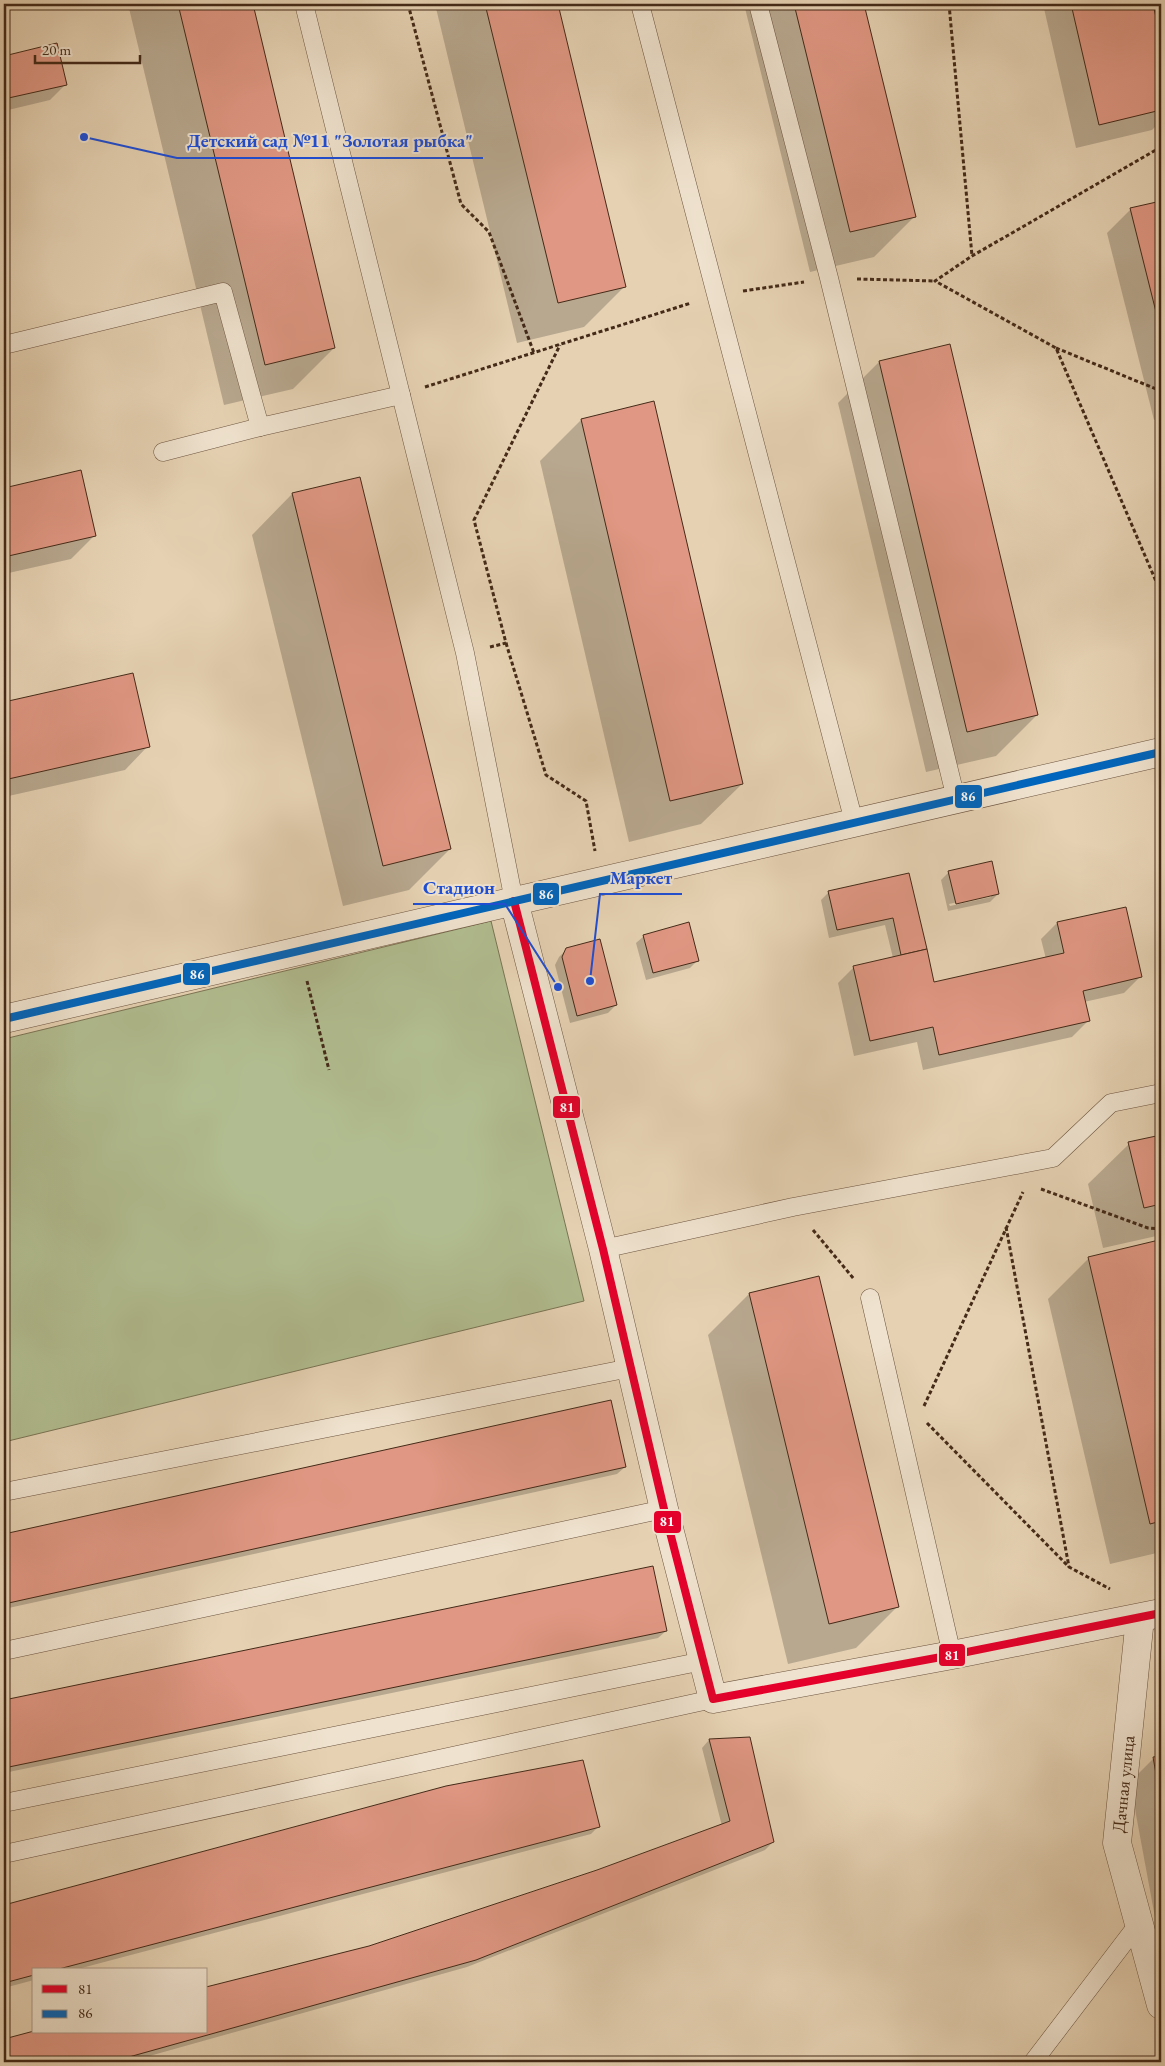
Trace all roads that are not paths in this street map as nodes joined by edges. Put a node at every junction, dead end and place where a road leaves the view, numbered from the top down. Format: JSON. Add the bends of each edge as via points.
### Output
{"nodes":[{"id":1,"x":304,"y":4,"type":"edge"},
{"id":2,"x":640,"y":4,"type":"edge"},
{"id":3,"x":758,"y":4,"type":"edge"},
{"id":4,"x":4,"y":346,"type":"edge"},
{"id":5,"x":401,"y":395,"type":"junction"},
{"id":6,"x":260,"y":427,"type":"junction"},
{"id":7,"x":163,"y":452,"type":"dead end"},
{"id":8,"x":1161,"y":752,"type":"edge"},
{"id":9,"x":956,"y":799,"type":"junction"},
{"id":10,"x":854,"y":822,"type":"junction"},
{"id":11,"x":514,"y":901,"type":"junction"},
{"id":12,"x":4,"y":1019,"type":"edge"},
{"id":13,"x":1161,"y":1093,"type":"edge"},
{"id":14,"x":602,"y":1249,"type":"junction"},
{"id":15,"x":870,"y":1298,"type":"road end"},
{"id":16,"x":630,"y":1368,"type":"junction"},
{"id":17,"x":4,"y":1492,"type":"edge"},
{"id":18,"x":664,"y":1509,"type":"junction"},
{"id":19,"x":1151,"y":1615,"type":"edge"},
{"id":20,"x":4,"y":1651,"type":"edge"},
{"id":21,"x":952,"y":1655,"type":"junction"},
{"id":22,"x":703,"y":1661,"type":"junction"},
{"id":23,"x":713,"y":1699,"type":"junction"},
{"id":24,"x":4,"y":1803,"type":"edge"},
{"id":25,"x":4,"y":1854,"type":"edge"},
{"id":26,"x":1139,"y":1923,"type":"junction"},
{"id":27,"x":1161,"y":2005,"type":"edge"},
{"id":28,"x":1033,"y":2062,"type":"edge"}],
"edges":[{"from":1,"to":5,"type":"lane"},
{"from":2,"to":10,"type":"lane"},
{"from":3,"to":9,"type":"lane","via":[[829,278]]},
{"from":4,"to":6,"type":"lane","via":[[223,292]]},
{"from":5,"to":6,"type":"lane"},
{"from":5,"to":11,"type":"lane","via":[[465,653]]},
{"from":6,"to":7,"type":"lane"},
{"from":8,"to":9,"type":"street"},
{"from":9,"to":10,"type":"street"},
{"from":10,"to":11,"type":"street"},
{"from":11,"to":12,"type":"street"},
{"from":11,"to":14,"type":"street"},
{"from":13,"to":14,"type":"lane","via":[[1111,1103],[1053,1158],[793,1207]]},
{"from":14,"to":16,"type":"street"},
{"from":15,"to":21,"type":"lane"},
{"from":16,"to":17,"type":"lane"},
{"from":16,"to":18,"type":"street"},
{"from":18,"to":20,"type":"lane"},
{"from":18,"to":22,"type":"street"},
{"from":19,"to":21,"type":"street"},
{"from":19,"to":26,"type":"street","name":"Дачная улица","via":[[1117,1843]]},
{"from":21,"to":23,"type":"street"},
{"from":22,"to":23,"type":"street"},
{"from":22,"to":24,"type":"lane"},
{"from":23,"to":25,"type":"lane"},
{"from":26,"to":27,"type":"street","name":"Дачная улица"},
{"from":26,"to":28,"type":"lane"}]}
